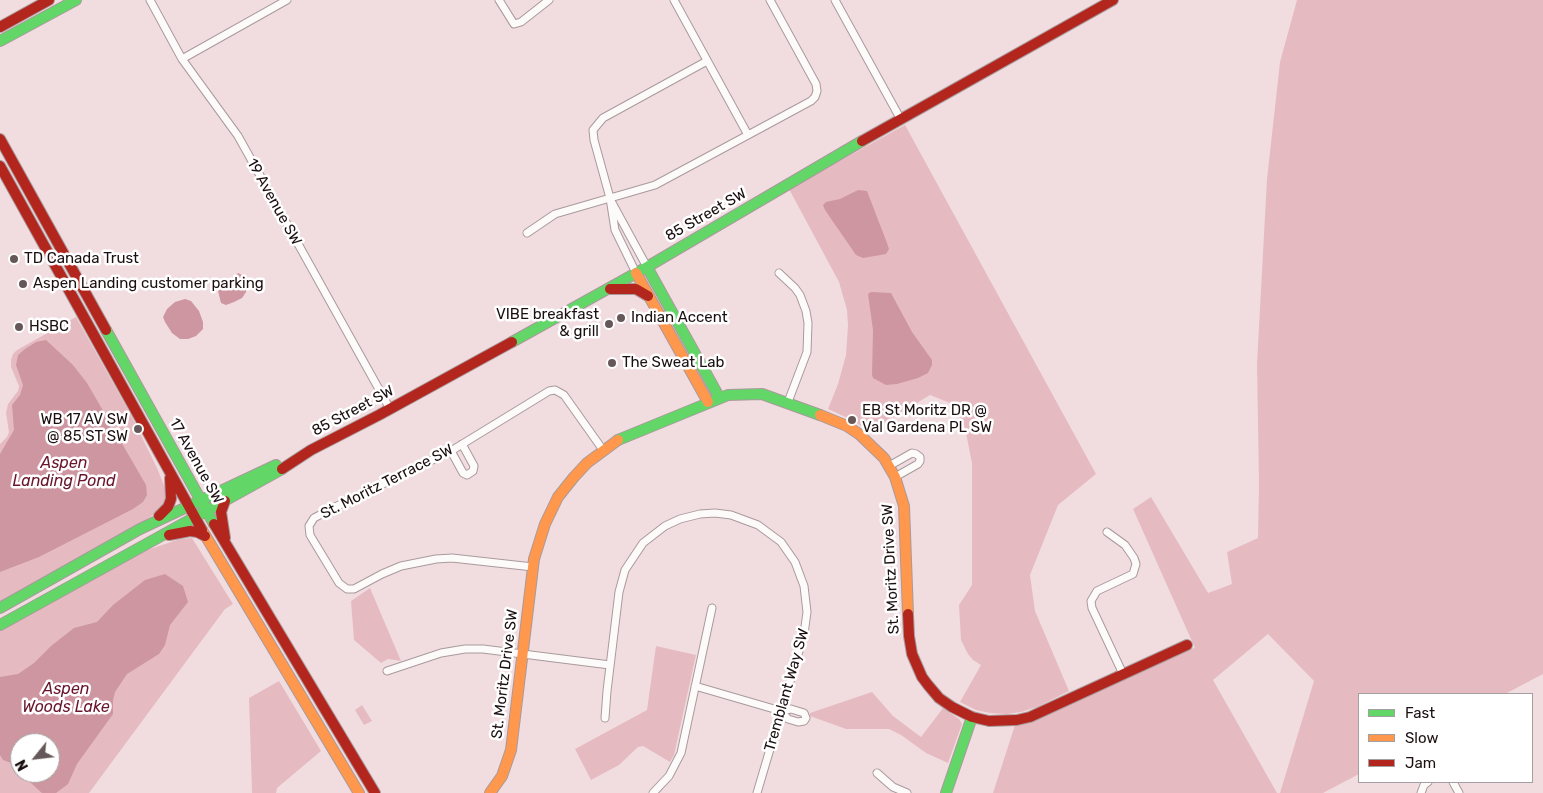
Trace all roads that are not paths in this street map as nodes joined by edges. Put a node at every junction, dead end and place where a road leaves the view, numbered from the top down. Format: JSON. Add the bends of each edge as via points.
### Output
{"nodes":[{"id":1,"x":49,"y":0,"type":"edge"},
{"id":2,"x":76,"y":0,"type":"edge"},
{"id":3,"x":150,"y":0,"type":"edge"},
{"id":4,"x":287,"y":0,"type":"edge"},
{"id":5,"x":499,"y":0,"type":"edge"},
{"id":6,"x":549,"y":0,"type":"edge"},
{"id":7,"x":674,"y":0,"type":"edge"},
{"id":8,"x":770,"y":0,"type":"edge"},
{"id":9,"x":835,"y":0,"type":"edge"},
{"id":10,"x":1113,"y":0,"type":"edge"},
{"id":11,"x":63,"y":3,"type":"edge"},
{"id":12,"x":0,"y":27,"type":"edge"},
{"id":13,"x":0,"y":42,"type":"edge"},
{"id":14,"x":182,"y":59,"type":"junction"},
{"id":15,"x":707,"y":61,"type":"junction"},
{"id":16,"x":900,"y":118,"type":"junction"},
{"id":17,"x":748,"y":135,"type":"junction"},
{"id":18,"x":0,"y":139,"type":"edge"},
{"id":19,"x":4,"y":156,"type":"edge"},
{"id":20,"x":0,"y":166,"type":"edge"},
{"id":21,"x":610,"y":198,"type":"junction"},
{"id":22,"x":527,"y":233,"type":"dead end"},
{"id":23,"x":647,"y":267,"type":"junction"},
{"id":24,"x":636,"y":273,"type":"junction"},
{"id":25,"x":779,"y":273,"type":"dead end"},
{"id":26,"x":606,"y":289,"type":"junction"},
{"id":27,"x":650,"y":297,"type":"junction"},
{"id":28,"x":88,"y":298,"type":"junction"},
{"id":29,"x":77,"y":304,"type":"junction"},
{"id":30,"x":136,"y":385,"type":"junction"},
{"id":31,"x":125,"y":391,"type":"junction"},
{"id":32,"x":720,"y":397,"type":"junction"},
{"id":33,"x":708,"y":402,"type":"junction"},
{"id":34,"x":788,"y":402,"type":"junction"},
{"id":35,"x":390,"y":409,"type":"junction"},
{"id":36,"x":462,"y":444,"type":"junction"},
{"id":37,"x":311,"y":450,"type":"junction"},
{"id":38,"x":451,"y":450,"type":"junction"},
{"id":39,"x":603,"y":450,"type":"junction"},
{"id":40,"x":889,"y":466,"type":"junction"},
{"id":41,"x":169,"y":471,"type":"junction"},
{"id":42,"x":895,"y":477,"type":"junction"},
{"id":43,"x":200,"y":501,"type":"junction"},
{"id":44,"x":225,"y":501,"type":"junction"},
{"id":45,"x":188,"y":505,"type":"junction"},
{"id":46,"x":206,"y":511,"type":"junction"},
{"id":47,"x":194,"y":517,"type":"junction"},
{"id":48,"x":140,"y":530,"type":"junction"},
{"id":49,"x":1107,"y":532,"type":"dead end"},
{"id":50,"x":163,"y":535,"type":"junction"},
{"id":51,"x":206,"y":537,"type":"junction"},
{"id":52,"x":226,"y":544,"type":"junction"},
{"id":53,"x":533,"y":567,"type":"junction"},
{"id":54,"x":0,"y":608,"type":"edge"},
{"id":55,"x":712,"y":608,"type":"dead end"},
{"id":56,"x":0,"y":625,"type":"edge"},
{"id":57,"x":1187,"y":645,"type":"dead end"},
{"id":58,"x":523,"y":654,"type":"junction"},
{"id":59,"x":610,"y":665,"type":"junction"},
{"id":60,"x":387,"y":671,"type":"dead end"},
{"id":61,"x":1123,"y":674,"type":"junction"},
{"id":62,"x":696,"y":686,"type":"junction"},
{"id":63,"x":781,"y":711,"type":"junction"},
{"id":64,"x":972,"y":717,"type":"junction"},
{"id":65,"x":605,"y":718,"type":"dead end"},
{"id":66,"x":877,"y":773,"type":"dead end"},
{"id":67,"x":359,"y":793,"type":"edge"},
{"id":68,"x":375,"y":793,"type":"edge"},
{"id":69,"x":490,"y":793,"type":"edge"},
{"id":70,"x":653,"y":793,"type":"edge"},
{"id":71,"x":757,"y":793,"type":"edge"},
{"id":72,"x":907,"y":793,"type":"edge"},
{"id":73,"x":946,"y":793,"type":"edge"}],
"edges":[{"from":1,"to":12,"type":"street"},
{"from":2,"to":11,"type":"street"},
{"from":3,"to":14,"type":"street","name":"19 Avenue SW"},
{"from":4,"to":14,"type":"street"},
{"from":5,"to":6,"type":"street","via":[[514,24]]},
{"from":7,"to":15,"type":"street"},
{"from":8,"to":17,"type":"street","via":[[817,91],[811,101]]},
{"from":9,"to":16,"type":"street"},
{"from":10,"to":16,"type":"street","name":"85 Street SW"},
{"from":11,"to":13,"type":"street"},
{"from":14,"to":35,"type":"street","name":"19 Avenue SW","via":[[238,136]]},
{"from":15,"to":17,"type":"street"},
{"from":15,"to":21,"type":"street","via":[[595,125],[593,136]]},
{"from":16,"to":23,"type":"street","name":"85 Street SW"},
{"from":17,"to":21,"type":"street","via":[[664,181]]},
{"from":18,"to":19,"type":"street","name":"17 Avenue SW"},
{"from":19,"to":28,"type":"street","name":"17 Avenue SW"},
{"from":20,"to":29,"type":"street","name":"17 Avenue SW"},
{"from":21,"to":22,"type":"street","via":[[555,214]]},
{"from":21,"to":23,"type":"street"},
{"from":21,"to":24,"type":"street","via":[[615,230]]},
{"from":23,"to":24,"type":"street","name":"85 Street SW"},
{"from":23,"to":32,"type":"street"},
{"from":24,"to":26,"type":"street","name":"85 Street SW"},
{"from":24,"to":27,"type":"street"},
{"from":25,"to":34,"type":"street","via":[[800,295],[808,323],[807,352]]},
{"from":26,"to":27,"type":"street","via":[[636,289]]},
{"from":26,"to":35,"type":"street","name":"85 Street SW"},
{"from":27,"to":33,"type":"street"},
{"from":28,"to":29,"type":"street"},
{"from":28,"to":30,"type":"street","name":"17 Avenue SW"},
{"from":29,"to":31,"type":"street","name":"17 Avenue SW"},
{"from":30,"to":31,"type":"street"},
{"from":30,"to":43,"type":"street","name":"17 Avenue SW"},
{"from":31,"to":41,"type":"street","name":"17 Avenue SW"},
{"from":32,"to":33,"type":"street","name":"St. Moritz Drive SW"},
{"from":32,"to":34,"type":"street","name":"St. Moritz Drive SW","via":[[756,394]]},
{"from":33,"to":39,"type":"street","name":"St. Moritz Drive SW","via":[[620,439]]},
{"from":34,"to":40,"type":"street","name":"St. Moritz Drive SW","via":[[847,426],[877,450]]},
{"from":35,"to":37,"type":"street","name":"85 Street SW"},
{"from":36,"to":38,"type":"street","name":"St. Moritz Terrace SW"},
{"from":36,"to":38,"type":"street","via":[[474,466],[474,471],[467,475]]},
{"from":36,"to":39,"type":"street","name":"St. Moritz Terrace SW","via":[[552,390],[564,395]]},
{"from":37,"to":43,"type":"street","name":"85 Street SW","via":[[296,454]]},
{"from":37,"to":44,"type":"street","name":"85 Street SW"},
{"from":38,"to":53,"type":"street","name":"St. Moritz Terrace SW","via":[[311,521],[310,535],[339,583],[347,589],[354,589],[392,570],[436,559]]},
{"from":39,"to":53,"type":"street","name":"St. Moritz Drive SW","via":[[587,463],[558,497],[540,534]]},
{"from":40,"to":42,"type":"street","name":"St. Moritz Drive SW"},
{"from":40,"to":42,"type":"street","via":[[912,453],[920,457],[918,464]]},
{"from":41,"to":45,"type":"street","name":"17 Avenue SW"},
{"from":41,"to":48,"type":"street","via":[[172,492],[168,507]]},
{"from":42,"to":64,"type":"street","name":"St. Moritz Drive SW","via":[[905,514],[912,654],[922,677],[936,694]]},
{"from":43,"to":45,"type":"street","name":"85 Street SW"},
{"from":43,"to":46,"type":"street","name":"17 Avenue SW"},
{"from":44,"to":46,"type":"street","name":"85 Street SW"},
{"from":44,"to":52,"type":"street","via":[[221,512]]},
{"from":45,"to":47,"type":"street","name":"17 Avenue SW"},
{"from":45,"to":48,"type":"street","name":"85 Street SW"},
{"from":46,"to":47,"type":"street","name":"85 Street SW"},
{"from":46,"to":52,"type":"street","name":"17 Avenue SW"},
{"from":47,"to":50,"type":"street","name":"85 Street SW"},
{"from":47,"to":51,"type":"street","name":"17 Avenue SW"},
{"from":48,"to":54,"type":"street","name":"85 Street SW"},
{"from":49,"to":61,"type":"street","via":[[1125,546],[1136,564],[1133,574],[1096,591],[1091,601]]},
{"from":50,"to":51,"type":"street","via":[[190,531]]},
{"from":50,"to":56,"type":"street","name":"85 Street SW"},
{"from":51,"to":67,"type":"street","name":"17 Avenue SW"},
{"from":52,"to":68,"type":"street","name":"17 Avenue SW"},
{"from":53,"to":58,"type":"street","name":"St. Moritz Drive SW"},
{"from":55,"to":62,"type":"street"},
{"from":57,"to":61,"type":"street","name":"St. Moritz Drive SW"},
{"from":58,"to":59,"type":"street"},
{"from":58,"to":60,"type":"street","via":[[483,649],[453,650]]},
{"from":58,"to":69,"type":"street","name":"St. Moritz Drive SW","via":[[511,750],[502,776]]},
{"from":59,"to":63,"type":"street","name":"Tremblant Way SW","via":[[622,579],[643,543],[665,526],[689,516],[715,514],[741,518],[758,525],[781,542],[796,562],[807,599],[806,622]]},
{"from":59,"to":65,"type":"street","name":"Tremblant Way SW"},
{"from":61,"to":64,"type":"street","name":"St. Moritz Drive SW","via":[[1030,717],[1000,721]]},
{"from":62,"to":63,"type":"street"},
{"from":62,"to":70,"type":"street","via":[[681,753],[669,776]]},
{"from":63,"to":71,"type":"street","name":"Tremblant Way SW"},
{"from":64,"to":73,"type":"street"},
{"from":66,"to":72,"type":"street","via":[[893,787]]}]}
